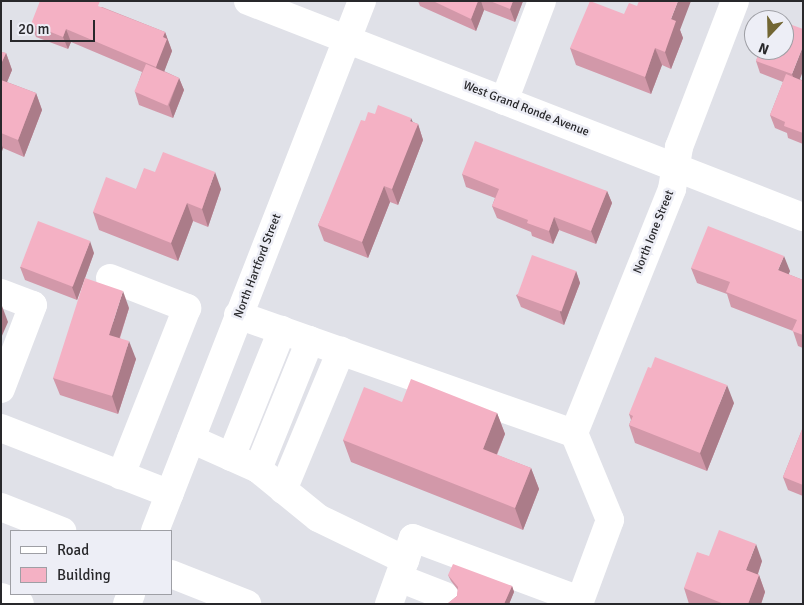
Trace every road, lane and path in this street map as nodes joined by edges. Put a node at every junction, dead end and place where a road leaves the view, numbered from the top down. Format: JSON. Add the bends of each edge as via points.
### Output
{"nodes":[{"id":1,"x":248,"y":1,"type":"edge"},
{"id":2,"x":362,"y":1,"type":"edge"},
{"id":3,"x":542,"y":1,"type":"edge"},
{"id":4,"x":735,"y":1,"type":"edge"},
{"id":5,"x":347,"y":40,"type":"junction"},
{"id":6,"x":504,"y":100,"type":"junction"},
{"id":7,"x":675,"y":167,"type":"junction"},
{"id":8,"x":803,"y":218,"type":"edge"},
{"id":9,"x":110,"y":278,"type":"dead end"},
{"id":10,"x":1,"y":293,"type":"edge"},
{"id":11,"x":238,"y":315,"type":"junction"},
{"id":12,"x":282,"y":330,"type":"junction"},
{"id":13,"x":310,"y":340,"type":"junction"},
{"id":14,"x":341,"y":351,"type":"junction"},
{"id":15,"x":1,"y":389,"type":"edge"},
{"id":16,"x":1,"y":428,"type":"edge"},
{"id":17,"x":574,"y":433,"type":"junction"},
{"id":18,"x":191,"y":439,"type":"junction"},
{"id":19,"x":232,"y":457,"type":"junction"},
{"id":20,"x":258,"y":470,"type":"junction"},
{"id":21,"x":121,"y":475,"type":"junction"},
{"id":22,"x":283,"y":490,"type":"junction"},
{"id":23,"x":170,"y":494,"type":"junction"},
{"id":24,"x":1,"y":507,"type":"edge"},
{"id":25,"x":59,"y":530,"type":"edge"},
{"id":26,"x":155,"y":530,"type":"edge"},
{"id":27,"x":172,"y":574,"type":"edge"},
{"id":28,"x":399,"y":588,"type":"edge"},
{"id":29,"x":1,"y":596,"type":"edge"},
{"id":30,"x":445,"y":596,"type":"dead end"},
{"id":31,"x":579,"y":602,"type":"edge"},
{"id":32,"x":20,"y":604,"type":"edge"},
{"id":33,"x":247,"y":604,"type":"edge"}],
"edges":[{"from":1,"to":5,"type":"street","name":"West Grand Ronde Avenue"},
{"from":2,"to":5,"type":"street","name":"North Hartford Street"},
{"from":3,"to":6,"type":"street"},
{"from":4,"to":7,"type":"street","name":"North Ione Street","via":[[679,147]]},
{"from":5,"to":6,"type":"street","name":"West Grand Ronde Avenue"},
{"from":5,"to":11,"type":"street","name":"North Hartford Street"},
{"from":6,"to":7,"type":"street","name":"West Grand Ronde Avenue"},
{"from":7,"to":8,"type":"street","name":"West Grand Ronde Avenue"},
{"from":7,"to":17,"type":"street","name":"North Ione Street","via":[[672,189]]},
{"from":9,"to":21,"type":"street","via":[[187,308]]},
{"from":10,"to":15,"type":"street","via":[[33,305]]},
{"from":11,"to":12,"type":"street"},
{"from":11,"to":18,"type":"street","name":"North Hartford Street"},
{"from":12,"to":13,"type":"street"},
{"from":12,"to":19,"type":"street"},
{"from":13,"to":14,"type":"street"},
{"from":13,"to":20,"type":"street"},
{"from":14,"to":17,"type":"street"},
{"from":14,"to":22,"type":"street"},
{"from":16,"to":21,"type":"street"},
{"from":17,"to":31,"type":"street","via":[[610,520]]},
{"from":18,"to":19,"type":"street"},
{"from":18,"to":23,"type":"street","name":"North Hartford Street"},
{"from":19,"to":20,"type":"street"},
{"from":20,"to":22,"type":"street"},
{"from":21,"to":23,"type":"street"},
{"from":22,"to":28,"type":"street"},
{"from":23,"to":26,"type":"street","name":"North Hartford Street"},
{"from":24,"to":25,"type":"street"},
{"from":27,"to":33,"type":"street"},
{"from":28,"to":30,"type":"street"},
{"from":28,"to":31,"type":"street","via":[[413,538]]},
{"from":29,"to":32,"type":"street"}]}
